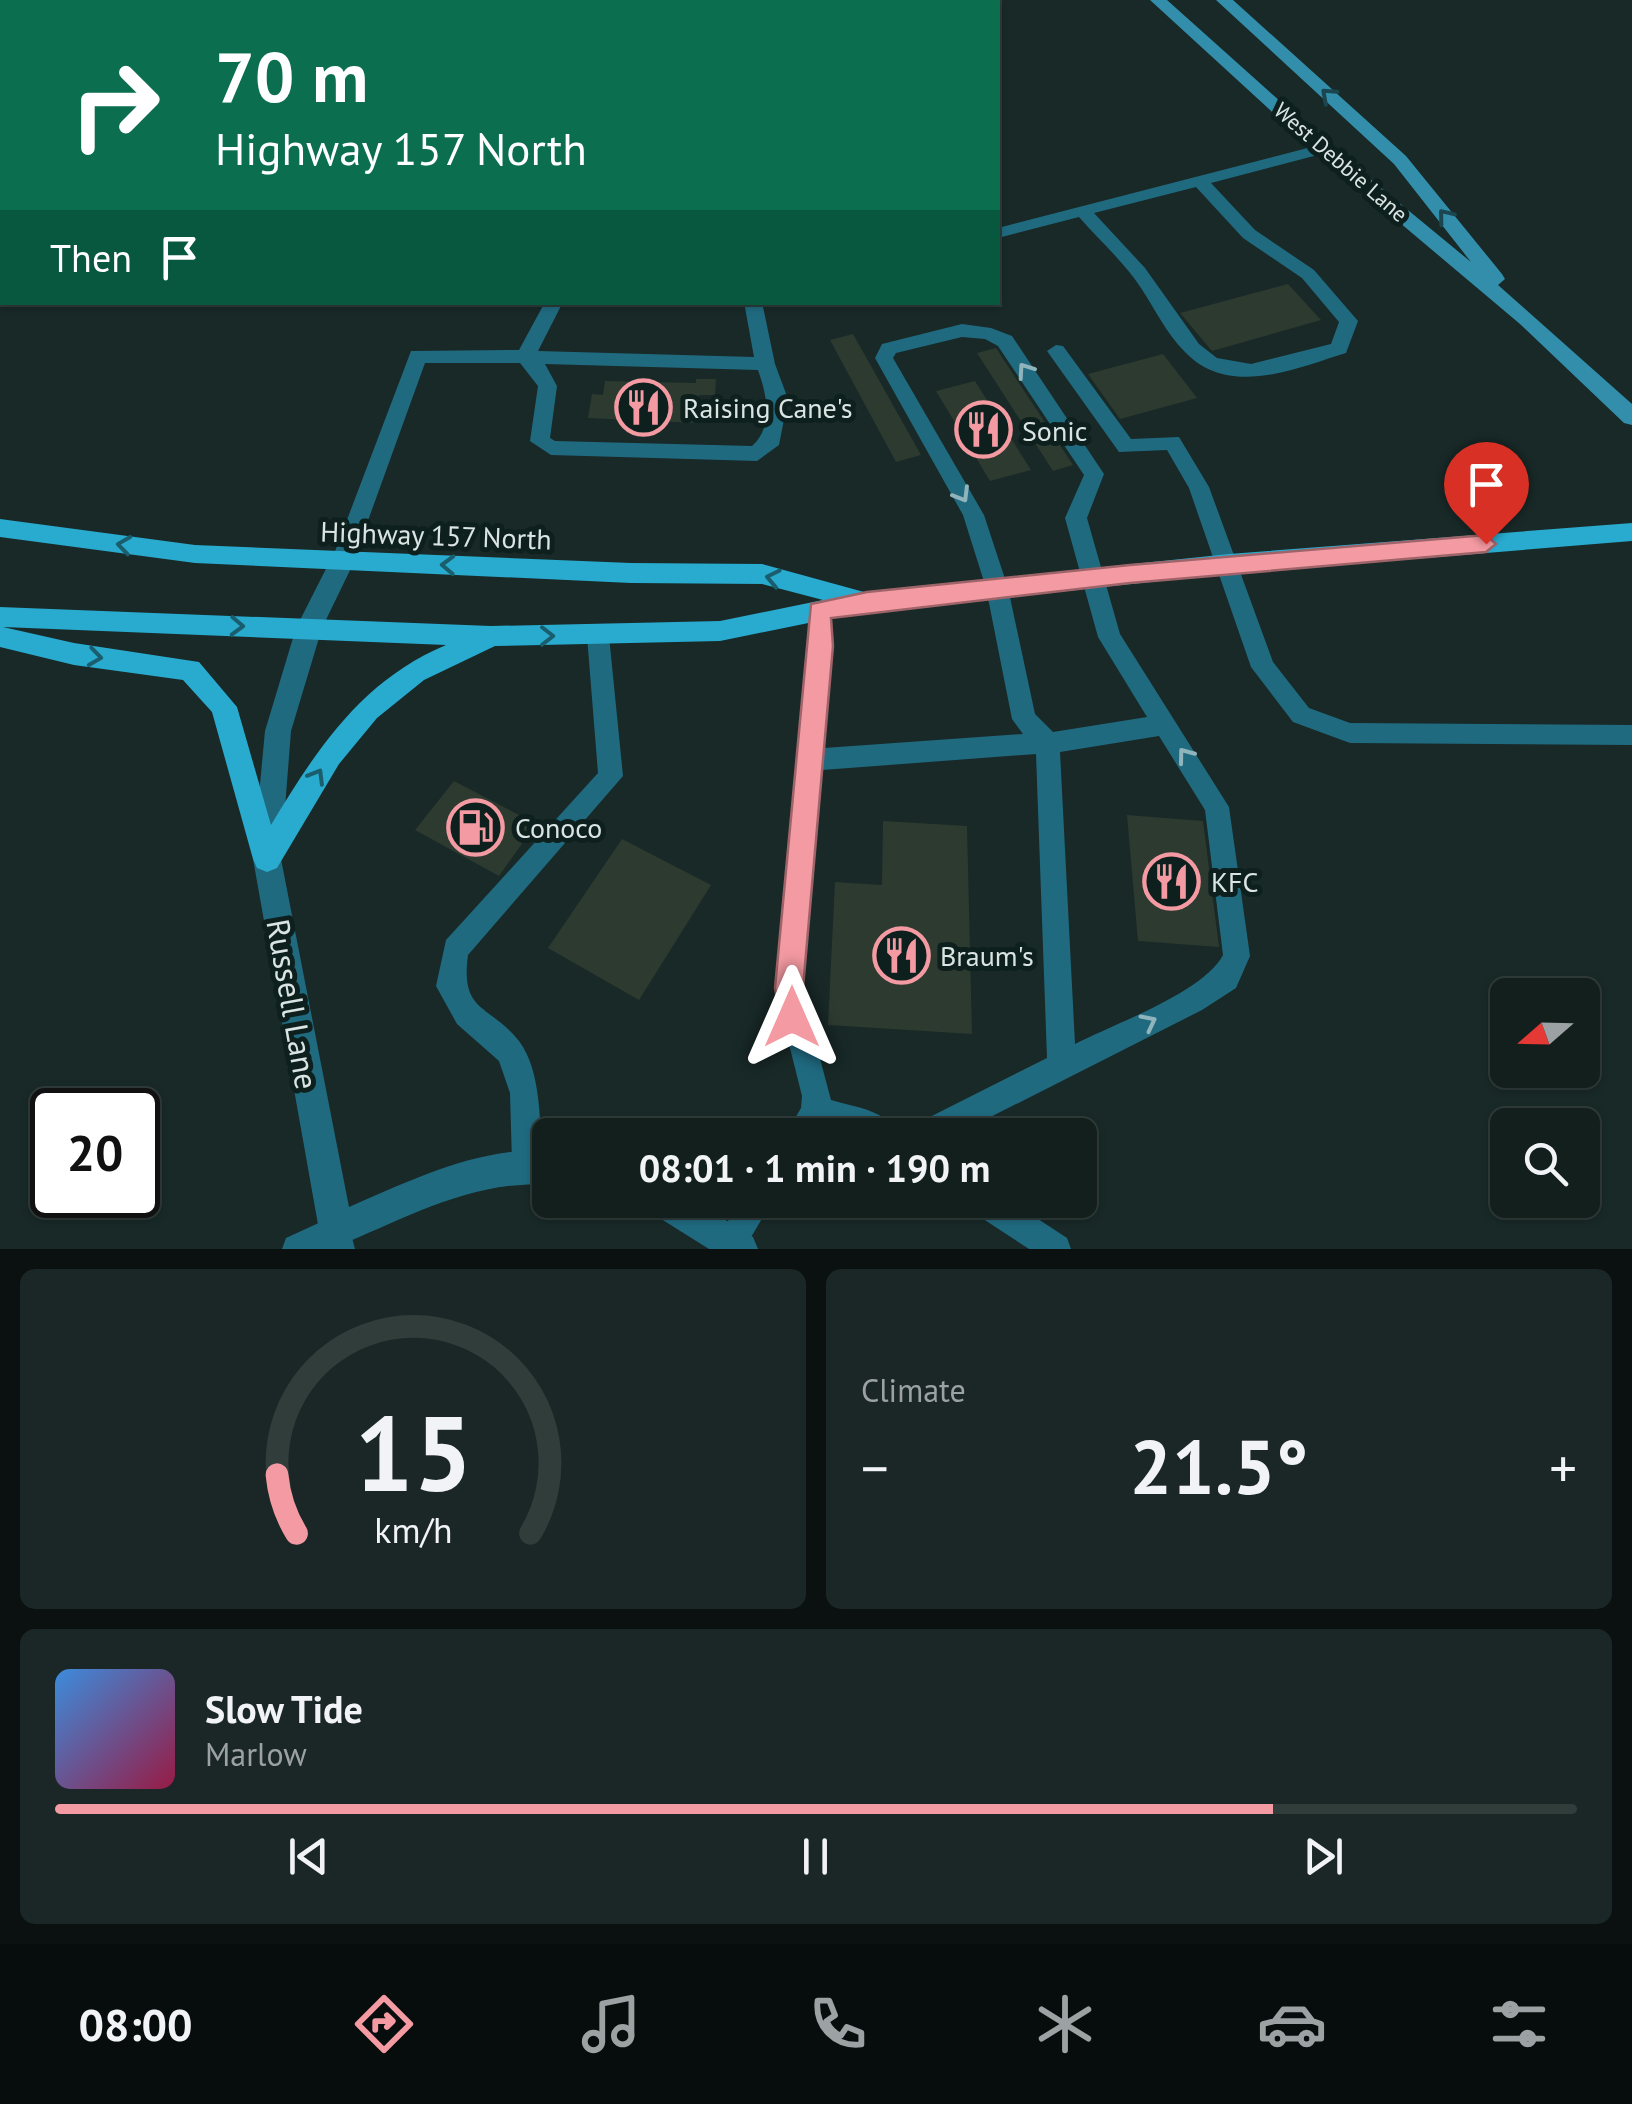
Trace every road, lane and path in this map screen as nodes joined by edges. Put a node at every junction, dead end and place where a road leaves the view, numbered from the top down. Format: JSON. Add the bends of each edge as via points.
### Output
{"nodes":[{"id":1,"x":1158,"y":0,"type":"edge"},
{"id":2,"x":1224,"y":0,"type":"edge"},
{"id":3,"x":1323,"y":149,"type":"junction"},
{"id":4,"x":1199,"y":180,"type":"junction"},
{"id":5,"x":1083,"y":211,"type":"junction"},
{"id":6,"x":1000,"y":232,"type":"edge"},
{"id":7,"x":552,"y":305,"type":"edge"},
{"id":8,"x":754,"y":305,"type":"edge"},
{"id":9,"x":1527,"y":319,"type":"junction"},
{"id":10,"x":1056,"y":351,"type":"dead end"},
{"id":11,"x":525,"y":357,"type":"junction"},
{"id":12,"x":765,"y":364,"type":"junction"},
{"id":13,"x":1632,"y":418,"type":"edge"},
{"id":14,"x":0,"y":528,"type":"edge"},
{"id":15,"x":1632,"y":532,"type":"edge"},
{"id":16,"x":342,"y":562,"type":"junction"},
{"id":17,"x":1229,"y":564,"type":"junction"},
{"id":18,"x":1096,"y":578,"type":"junction"},
{"id":19,"x":997,"y":588,"type":"junction"},
{"id":20,"x":867,"y":602,"type":"junction"},
{"id":21,"x":819,"y":611,"type":"junction"},
{"id":22,"x":0,"y":616,"type":"edge"},
{"id":23,"x":310,"y":628,"type":"junction"},
{"id":24,"x":490,"y":636,"type":"junction"},
{"id":25,"x":598,"y":636,"type":"junction"},
{"id":26,"x":0,"y":637,"type":"edge"},
{"id":27,"x":1162,"y":725,"type":"junction"},
{"id":28,"x":1632,"y":735,"type":"edge"},
{"id":29,"x":1048,"y":744,"type":"junction"},
{"id":30,"x":811,"y":760,"type":"junction"},
{"id":31,"x":267,"y":859,"type":"junction"},
{"id":32,"x":1062,"y":1066,"type":"junction"},
{"id":33,"x":809,"y":1118,"type":"edge"},
{"id":34,"x":958,"y":1118,"type":"edge"},
{"id":35,"x":532,"y":1134,"type":"edge"},
{"id":36,"x":532,"y":1166,"type":"edge"},
{"id":37,"x":691,"y":1218,"type":"edge"},
{"id":38,"x":749,"y":1218,"type":"edge"},
{"id":39,"x":1009,"y":1218,"type":"edge"},
{"id":40,"x":338,"y":1240,"type":"edge"},
{"id":41,"x":736,"y":1246,"type":"edge"},
{"id":42,"x":297,"y":1249,"type":"edge"},
{"id":43,"x":1056,"y":1249,"type":"edge"}],
"edges":[{"from":1,"to":3,"type":"main road","name":"West Debbie Lane"},
{"from":9,"to":2,"type":"main road","name":"West Debbie Lane","one_way":true,"via":[[1400,160]]},
{"from":3,"to":4,"type":"lane"},
{"from":3,"to":9,"type":"main road","name":"West Debbie Lane"},
{"from":4,"to":5,"type":"lane"},
{"from":4,"to":5,"type":"lane","via":[[1249,234],[1308,274],[1349,321],[1339,348],[1254,372],[1200,360],[1161,314],[1153,292]]},
{"from":5,"to":6,"type":"lane"},
{"from":7,"to":11,"type":"lane"},
{"from":8,"to":12,"type":"lane"},
{"from":9,"to":13,"type":"main road","name":"West Debbie Lane"},
{"from":10,"to":17,"type":"lane","via":[[1126,447],[1172,442],[1199,487]]},
{"from":11,"to":12,"type":"lane"},
{"from":11,"to":12,"type":"lane","via":[[550,385],[540,440],[551,448],[727,457],[757,454],[772,440],[778,399]]},
{"from":11,"to":16,"type":"lane","via":[[418,356]]},
{"from":16,"to":14,"type":"main road","name":"Highway 157 North","one_way":true,"via":[[195,554]]},
{"from":15,"to":17,"type":"main road","name":"Highway 157 North"},
{"from":20,"to":16,"type":"main road","name":"Highway 157 North","one_way":true,"via":[[762,574]]},
{"from":16,"to":23,"type":"street","name":"Russell Lane"},
{"from":17,"to":18,"type":"main road","name":"Highway 157 North"},
{"from":17,"to":28,"type":"lane","via":[[1263,667],[1301,715],[1350,733]]},
{"from":18,"to":19,"type":"main road","name":"Highway 157 North"},
{"from":18,"to":19,"type":"lane","one_way":true,"via":[[1076,518],[1094,474],[1005,340],[968,328],[889,349],[888,370],[974,515]]},
{"from":18,"to":27,"type":"lane","via":[[1109,637]]},
{"from":19,"to":20,"type":"main road","name":"Highway 157 North"},
{"from":19,"to":29,"type":"lane","via":[[1024,720]]},
{"from":20,"to":21,"type":"main road","name":"Highway 157 North"},
{"from":21,"to":25,"type":"main road","name":"Highway 157 North","via":[[720,631]]},
{"from":21,"to":30,"type":"lane"},
{"from":22,"to":23,"type":"main road","name":"Highway 157 North","one_way":true},
{"from":23,"to":24,"type":"main road","name":"Highway 157 North"},
{"from":23,"to":31,"type":"street","name":"Russell Lane","via":[[278,731]]},
{"from":24,"to":25,"type":"main road","name":"Highway 157 North","one_way":true},
{"from":31,"to":24,"type":"main road","one_way":true,"via":[[338,741],[381,697],[416,671]]},
{"from":25,"to":35,"type":"lane","via":[[612,776],[454,949],[450,986],[467,1014],[510,1052]]},
{"from":26,"to":31,"type":"main road","one_way":true,"via":[[190,670],[224,707]]},
{"from":27,"to":29,"type":"lane"},
{"from":32,"to":27,"type":"lane","one_way":true,"via":[[1192,1000],[1226,978],[1237,956],[1217,806]]},
{"from":29,"to":30,"type":"lane"},
{"from":29,"to":32,"type":"lane"},
{"from":30,"to":33,"type":"lane","via":[[789,988],[816,1093]]},
{"from":31,"to":40,"type":"street","name":"Russell Lane"},
{"from":32,"to":34,"type":"lane"},
{"from":36,"to":40,"type":"street","via":[[427,1192]]},
{"from":37,"to":41,"type":"street"},
{"from":38,"to":41,"type":"lane"},
{"from":39,"to":43,"type":"lane"},
{"from":40,"to":42,"type":"lane"}]}
